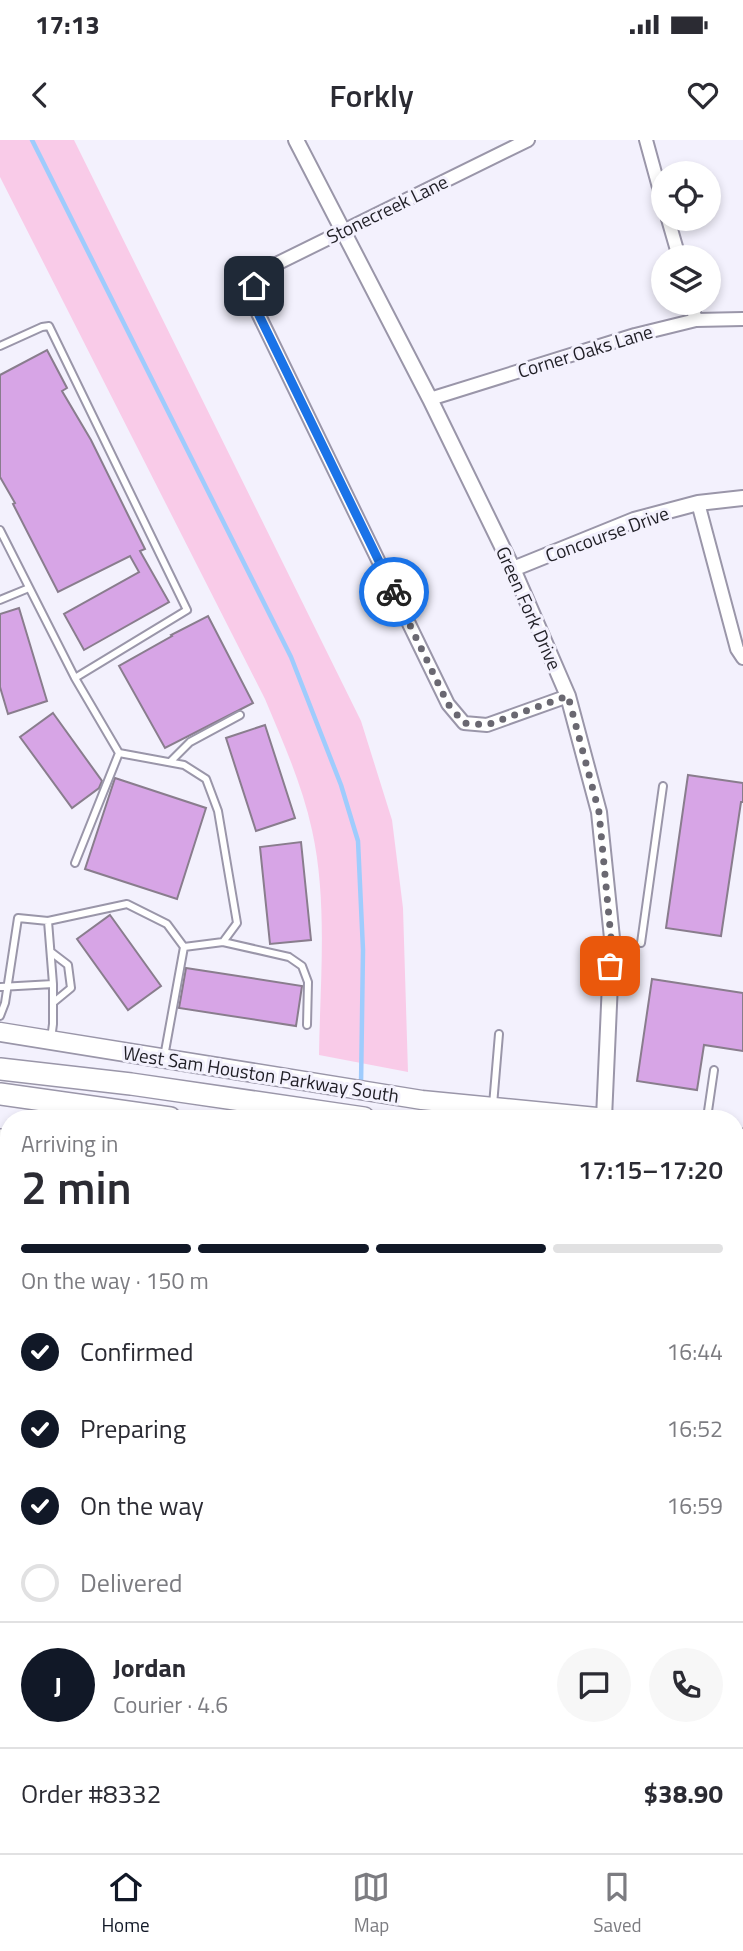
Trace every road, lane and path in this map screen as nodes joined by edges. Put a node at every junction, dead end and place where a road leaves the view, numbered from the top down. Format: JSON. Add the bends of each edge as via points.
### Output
{"nodes":[{"id":1,"x":296,"y":140,"type":"edge"},
{"id":2,"x":528,"y":140,"type":"edge"},
{"id":3,"x":646,"y":140,"type":"edge"},
{"id":4,"x":652,"y":161,"type":"edge"},
{"id":5,"x":344,"y":231,"type":"junction"},
{"id":6,"x":695,"y":315,"type":"edge"},
{"id":7,"x":743,"y":319,"type":"edge"},
{"id":8,"x":696,"y":320,"type":"junction"},
{"id":9,"x":0,"y":346,"type":"edge"},
{"id":10,"x":430,"y":399,"type":"junction"},
{"id":11,"x":743,"y":498,"type":"edge"},
{"id":12,"x":698,"y":503,"type":"junction"},
{"id":13,"x":0,"y":530,"type":"edge"},
{"id":14,"x":513,"y":569,"type":"junction"},
{"id":15,"x":29,"y":588,"type":"junction"},
{"id":16,"x":0,"y":600,"type":"edge"},
{"id":17,"x":743,"y":658,"type":"edge"},
{"id":18,"x":75,"y":678,"type":"junction"},
{"id":19,"x":568,"y":696,"type":"junction"},
{"id":20,"x":240,"y":715,"type":"dead end"},
{"id":21,"x":119,"y":753,"type":"junction"},
{"id":22,"x":170,"y":762,"type":"junction"},
{"id":23,"x":663,"y":786,"type":"dead end"},
{"id":24,"x":75,"y":863,"type":"dead end"},
{"id":25,"x":48,"y":921,"type":"junction"},
{"id":26,"x":223,"y":942,"type":"junction"},
{"id":27,"x":641,"y":943,"type":"dead end"},
{"id":28,"x":184,"y":947,"type":"junction"},
{"id":29,"x":51,"y":952,"type":"junction"},
{"id":30,"x":53,"y":984,"type":"junction"},
{"id":31,"x":3,"y":986,"type":"edge"},
{"id":32,"x":54,"y":1002,"type":"junction"},
{"id":33,"x":0,"y":1016,"type":"edge"},
{"id":34,"x":307,"y":1025,"type":"dead end"},
{"id":35,"x":0,"y":1032,"type":"edge"},
{"id":36,"x":499,"y":1034,"type":"dead end"},
{"id":37,"x":50,"y":1041,"type":"junction"},
{"id":38,"x":164,"y":1059,"type":"junction"},
{"id":39,"x":0,"y":1069,"type":"edge"},
{"id":40,"x":714,"y":1070,"type":"dead end"},
{"id":41,"x":0,"y":1094,"type":"edge"},
{"id":42,"x":493,"y":1107,"type":"junction"},
{"id":43,"x":113,"y":1110,"type":"edge"},
{"id":44,"x":311,"y":1110,"type":"edge"},
{"id":45,"x":524,"y":1110,"type":"edge"},
{"id":46,"x":606,"y":1110,"type":"edge"},
{"id":47,"x":708,"y":1110,"type":"edge"}],
"edges":[{"from":1,"to":5,"type":"street","name":"Green Fork Drive"},
{"from":2,"to":5,"type":"street","name":"Stonecreek Lane"},
{"from":3,"to":4,"type":"street"},
{"from":5,"to":10,"type":"street","name":"Green Fork Drive"},
{"from":5,"to":19,"type":"street","name":"Stonecreek Lane","via":[[264,270],[254,286],[254,305],[448,704],[464,723],[487,725]]},
{"from":6,"to":8,"type":"street"},
{"from":7,"to":8,"type":"street","name":"Corner Oaks Lane"},
{"from":8,"to":10,"type":"street","name":"Corner Oaks Lane"},
{"from":9,"to":18,"type":"lane","via":[[49,326],[187,610]]},
{"from":10,"to":14,"type":"street","name":"Green Fork Drive"},
{"from":11,"to":12,"type":"street","name":"Concourse Drive"},
{"from":12,"to":14,"type":"street","name":"Concourse Drive","via":[[634,520]]},
{"from":12,"to":17,"type":"street"},
{"from":13,"to":15,"type":"lane"},
{"from":14,"to":19,"type":"street","name":"Green Fork Drive"},
{"from":15,"to":16,"type":"lane"},
{"from":15,"to":18,"type":"lane"},
{"from":18,"to":21,"type":"lane"},
{"from":19,"to":46,"type":"street","name":"Green Fork Drive","via":[[599,812],[611,938]]},
{"from":20,"to":22,"type":"lane","via":[[190,743]]},
{"from":21,"to":22,"type":"lane"},
{"from":21,"to":24,"type":"lane"},
{"from":22,"to":26,"type":"lane","via":[[206,779],[218,811],[237,923]]},
{"from":23,"to":27,"type":"lane"},
{"from":25,"to":28,"type":"lane","via":[[127,904],[167,924]]},
{"from":25,"to":29,"type":"lane"},
{"from":25,"to":31,"type":"lane","via":[[18,918]]},
{"from":26,"to":28,"type":"lane"},
{"from":26,"to":34,"type":"lane","via":[[289,957],[302,966],[308,982]]},
{"from":28,"to":38,"type":"lane"},
{"from":29,"to":30,"type":"lane"},
{"from":29,"to":32,"type":"lane","via":[[68,965],[71,988]]},
{"from":30,"to":31,"type":"lane"},
{"from":30,"to":32,"type":"lane"},
{"from":31,"to":33,"type":"lane","via":[[5,1003]]},
{"from":32,"to":37,"type":"lane"},
{"from":35,"to":37,"type":"main road","name":"West Sam Houston Parkway South"},
{"from":36,"to":42,"type":"lane"},
{"from":37,"to":38,"type":"main road","name":"West Sam Houston Parkway South"},
{"from":38,"to":42,"type":"main road","name":"West Sam Houston Parkway South"},
{"from":39,"to":44,"type":"highway"},
{"from":40,"to":47,"type":"lane"},
{"from":41,"to":43,"type":"highway"},
{"from":42,"to":45,"type":"main road","name":"West Sam Houston Parkway South"}]}
